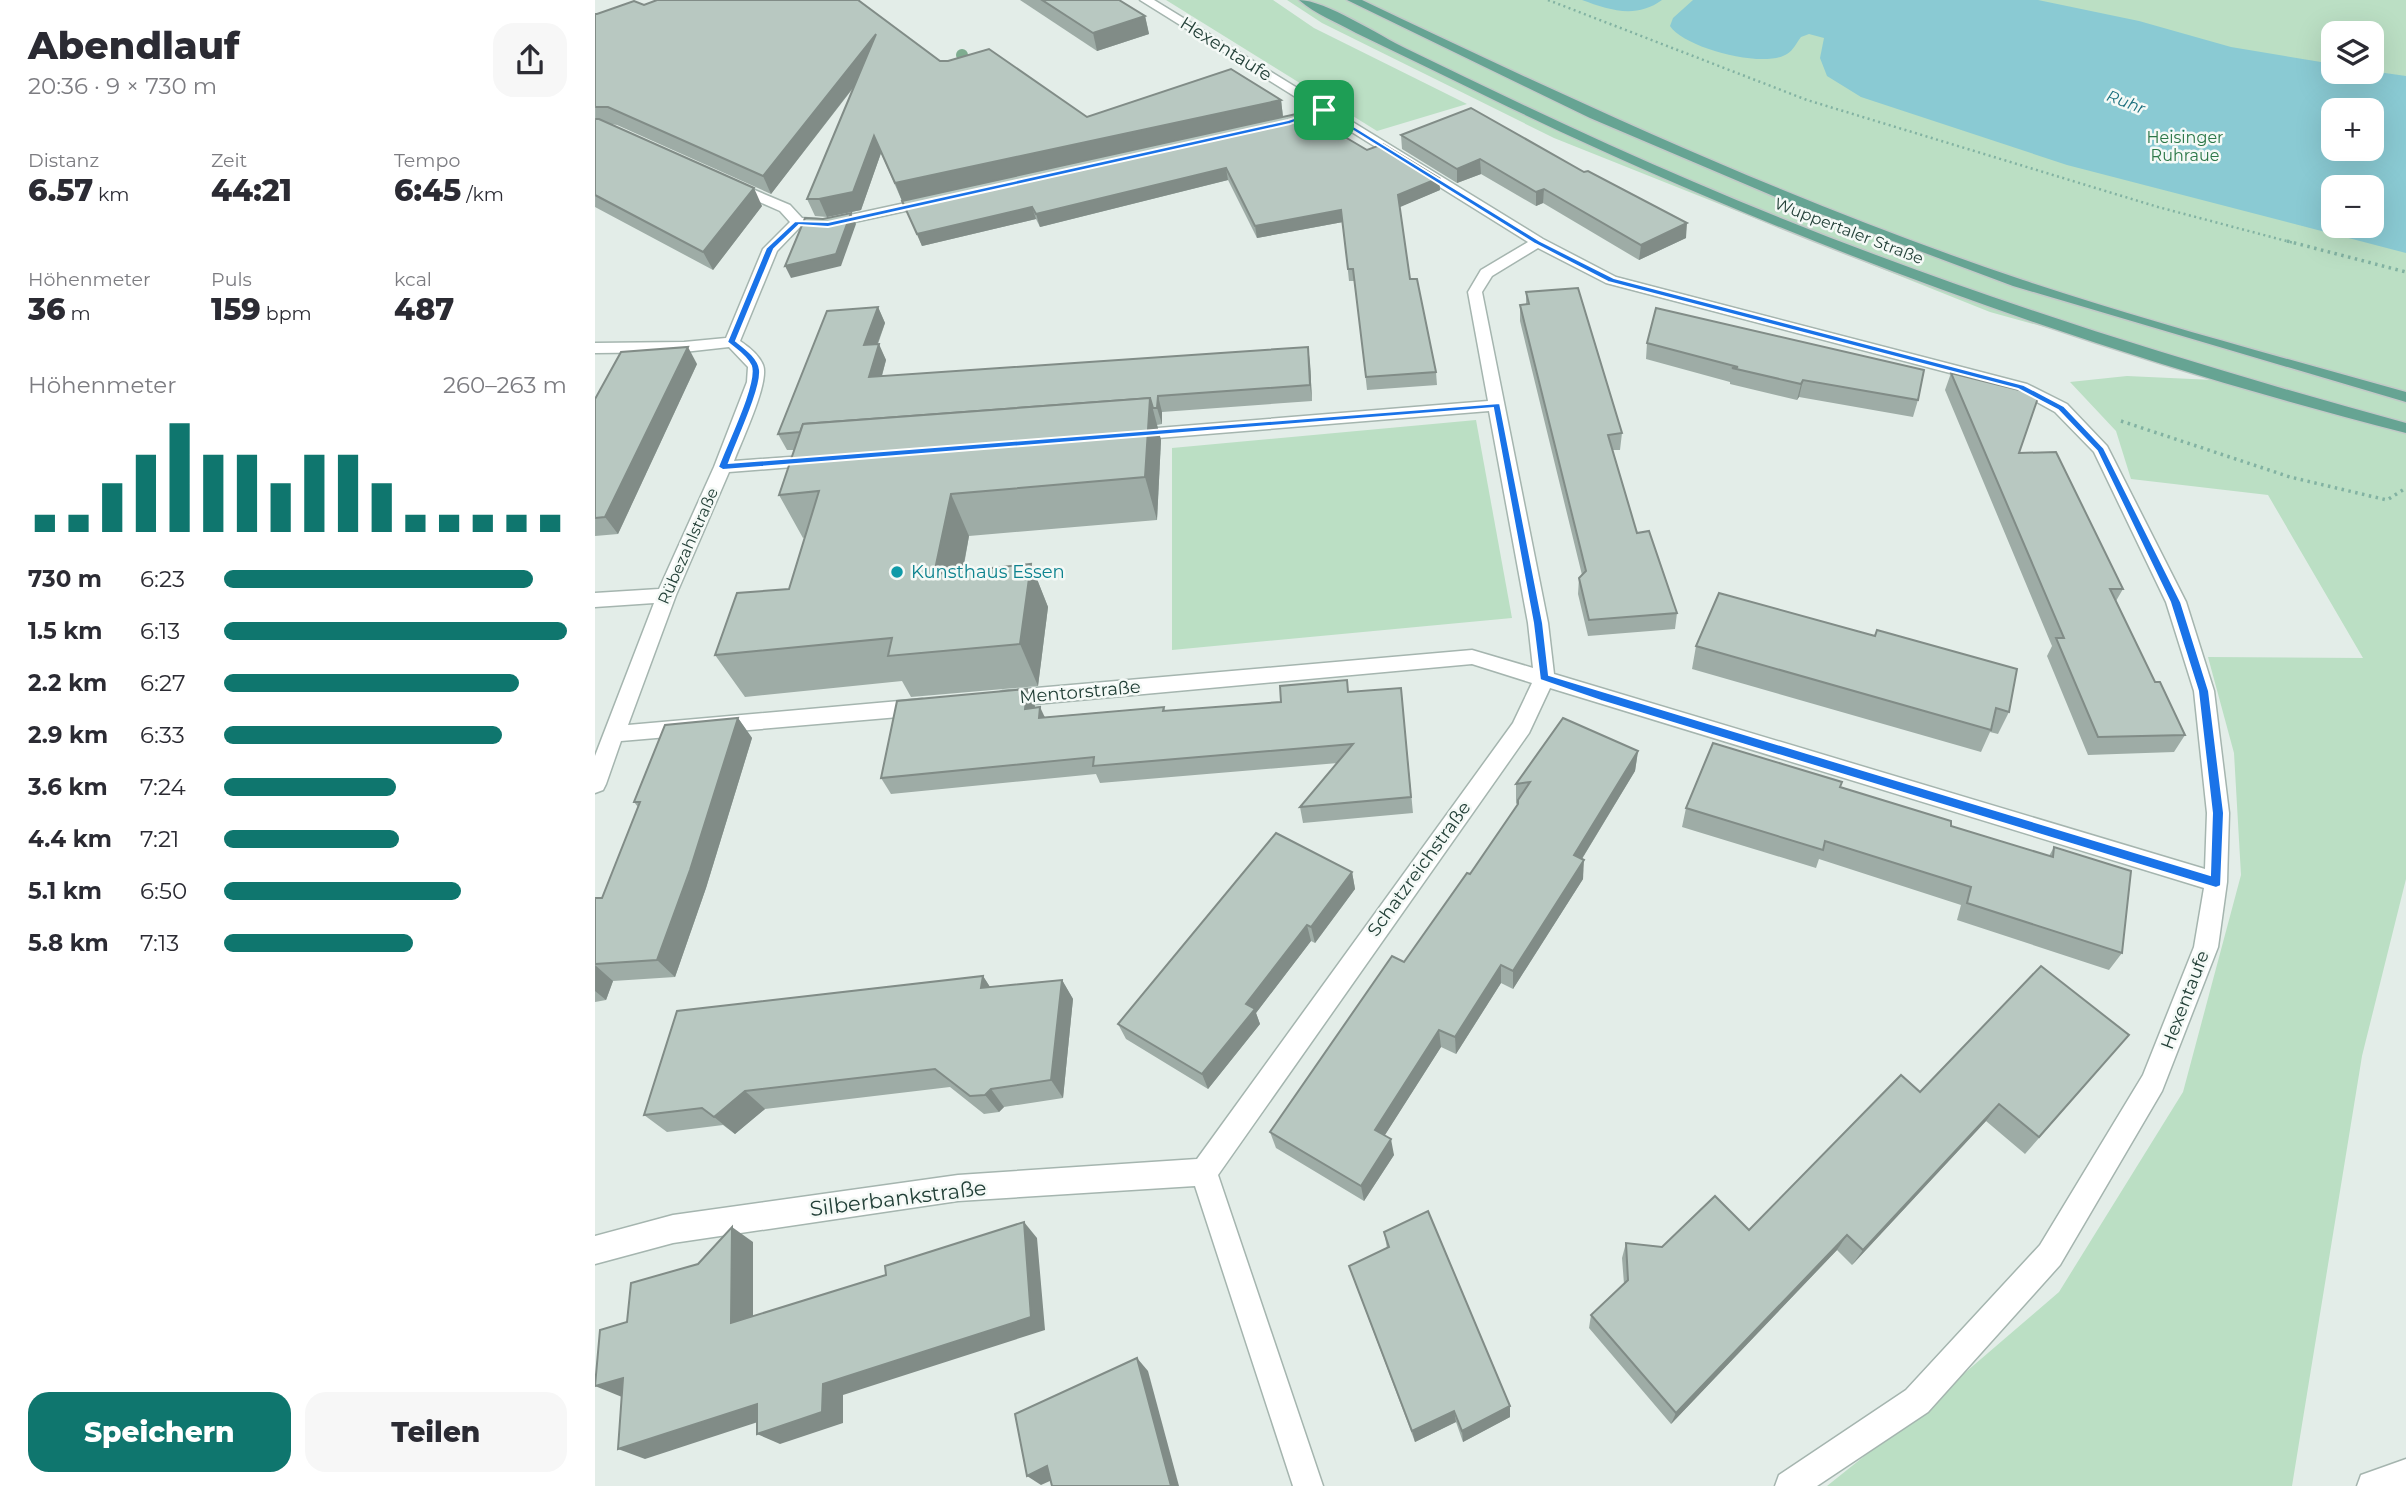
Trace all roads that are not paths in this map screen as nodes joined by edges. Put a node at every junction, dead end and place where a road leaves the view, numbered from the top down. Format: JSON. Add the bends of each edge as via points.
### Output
{"nodes":[{"id":1,"x":1146,"y":0,"type":"edge"},
{"id":2,"x":1305,"y":0,"type":"edge"},
{"id":3,"x":1353,"y":0,"type":"edge"},
{"id":4,"x":1324,"y":110,"type":"junction"},
{"id":5,"x":1301,"y":118,"type":"edge"},
{"id":6,"x":723,"y":180,"type":"edge"},
{"id":7,"x":950,"y":197,"type":"edge"},
{"id":8,"x":798,"y":222,"type":"junction"},
{"id":9,"x":1538,"y":242,"type":"junction"},
{"id":10,"x":731,"y":342,"type":"junction"},
{"id":11,"x":595,"y":348,"type":"edge"},
{"id":12,"x":2406,"y":397,"type":"edge"},
{"id":13,"x":1497,"y":405,"type":"junction"},
{"id":14,"x":2406,"y":428,"type":"edge"},
{"id":15,"x":1122,"y":436,"type":"edge"},
{"id":16,"x":832,"y":458,"type":"edge"},
{"id":17,"x":723,"y":467,"type":"junction"},
{"id":18,"x":666,"y":594,"type":"junction"},
{"id":19,"x":595,"y":600,"type":"edge"},
{"id":20,"x":1544,"y":678,"type":"junction"},
{"id":21,"x":988,"y":701,"type":"edge"},
{"id":22,"x":946,"y":705,"type":"edge"},
{"id":23,"x":614,"y":734,"type":"junction"},
{"id":24,"x":595,"y":784,"type":"edge"},
{"id":25,"x":2216,"y":883,"type":"junction"},
{"id":26,"x":1204,"y":1172,"type":"junction"},
{"id":27,"x":595,"y":1250,"type":"edge"},
{"id":28,"x":2406,"y":1474,"type":"edge"},
{"id":29,"x":1308,"y":1486,"type":"edge"},
{"id":30,"x":1790,"y":1486,"type":"edge"},
{"id":31,"x":2372,"y":1486,"type":"edge"}],
"edges":[{"from":1,"to":4,"type":"street","name":"Hexentaufe"},
{"from":2,"to":14,"type":"main road","name":"Wuppertaler Straße","via":[[1565,130],[1760,216],[2003,307]]},
{"from":3,"to":12,"type":"main road","name":"Wuppertaler Straße","via":[[1594,114],[1783,195],[2018,282]]},
{"from":4,"to":5,"type":"street"},
{"from":4,"to":9,"type":"street","name":"Hexentaufe"},
{"from":6,"to":8,"type":"street","via":[[785,208]]},
{"from":7,"to":8,"type":"street","via":[[828,225]]},
{"from":8,"to":10,"type":"street","via":[[770,248]]},
{"from":9,"to":13,"type":"street","via":[[1486,273],[1475,292]]},
{"from":9,"to":25,"type":"street","name":"Hexentaufe","via":[[1611,280],[2021,387],[2061,408],[2101,450],[2176,602],[2204,691],[2218,813]]},
{"from":10,"to":11,"type":"street"},
{"from":10,"to":17,"type":"street","name":"Rübezahlstraße","via":[[756,367],[755,382]]},
{"from":13,"to":15,"type":"street"},
{"from":13,"to":20,"type":"street"},
{"from":16,"to":17,"type":"street"},
{"from":17,"to":18,"type":"street","name":"Rübezahlstraße"},
{"from":18,"to":19,"type":"street"},
{"from":18,"to":23,"type":"street","name":"Rübezahlstraße"},
{"from":20,"to":21,"type":"street","name":"Mentorstraße","via":[[1472,657]]},
{"from":20,"to":25,"type":"street","name":"Mentorstraße"},
{"from":20,"to":26,"type":"street","name":"Schatzreichstraße","via":[[1522,727]]},
{"from":22,"to":23,"type":"street"},
{"from":23,"to":24,"type":"street","name":"Rübezahlstraße"},
{"from":25,"to":30,"type":"street","name":"Hexentaufe","via":[[2206,947],[2153,1082],[2050,1255],[1917,1401]]},
{"from":26,"to":27,"type":"street","name":"Silberbankstraße","via":[[958,1188],[673,1229]]},
{"from":26,"to":29,"type":"street"},
{"from":28,"to":31,"type":"street"}]}
